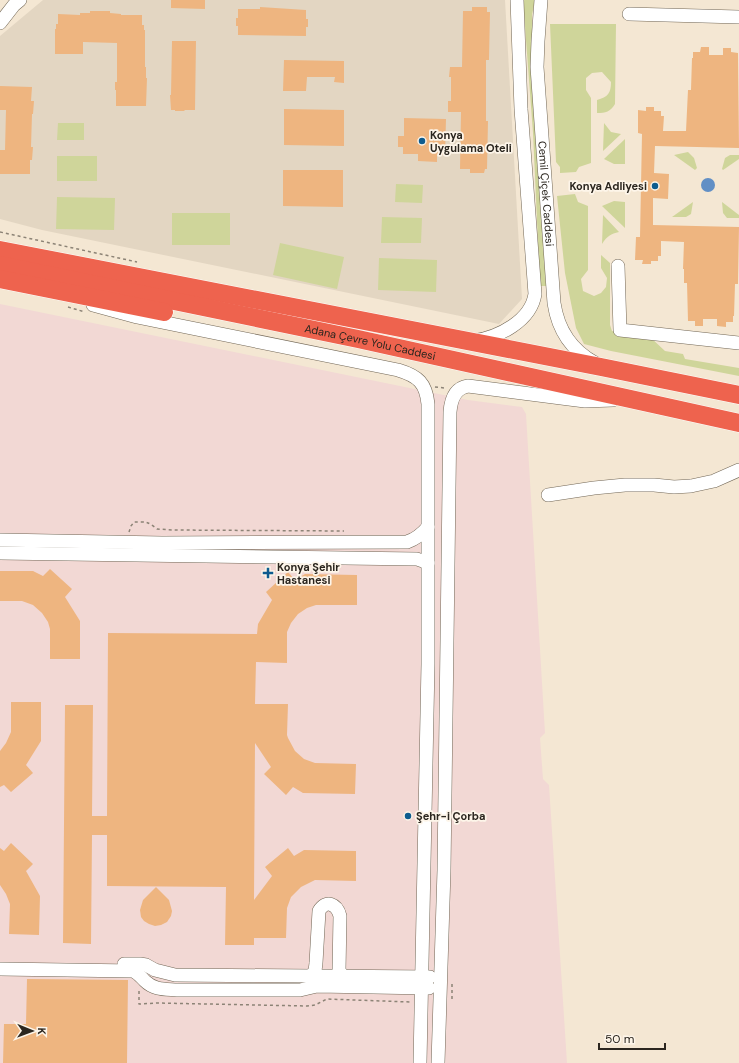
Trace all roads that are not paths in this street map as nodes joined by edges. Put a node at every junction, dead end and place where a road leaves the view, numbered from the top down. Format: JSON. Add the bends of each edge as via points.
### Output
{"nodes":[{"id":1,"x":518,"y":0,"type":"edge"},
{"id":2,"x":542,"y":1,"type":"edge"},
{"id":3,"x":17,"y":2,"type":"edge"},
{"id":4,"x":629,"y":14,"type":"dead end"},
{"id":5,"x":739,"y":17,"type":"edge"},
{"id":6,"x":0,"y":23,"type":"edge"},
{"id":7,"x":0,"y":237,"type":"edge"},
{"id":8,"x":0,"y":250,"type":"edge"},
{"id":9,"x":0,"y":265,"type":"edge"},
{"id":10,"x":618,"y":266,"type":"dead end"},
{"id":11,"x":0,"y":279,"type":"edge"},
{"id":12,"x":52,"y":290,"type":"junction"},
{"id":13,"x":535,"y":294,"type":"junction"},
{"id":14,"x":553,"y":294,"type":"junction"},
{"id":15,"x":345,"y":318,"type":"junction"},
{"id":16,"x":358,"y":339,"type":"junction"},
{"id":17,"x":470,"y":342,"type":"junction"},
{"id":18,"x":739,"y":343,"type":"edge"},
{"id":19,"x":601,"y":367,"type":"junction"},
{"id":20,"x":739,"y":395,"type":"edge"},
{"id":21,"x":631,"y":399,"type":"junction"},
{"id":22,"x":739,"y":423,"type":"edge"},
{"id":23,"x":739,"y":470,"type":"edge"},
{"id":24,"x":548,"y":496,"type":"dead end"},
{"id":25,"x":428,"y":527,"type":"junction"},
{"id":26,"x":0,"y":540,"type":"edge"},
{"id":27,"x":0,"y":552,"type":"edge"},
{"id":28,"x":428,"y":563,"type":"junction"},
{"id":29,"x":426,"y":787,"type":"junction"},
{"id":30,"x":445,"y":789,"type":"junction"},
{"id":31,"x":444,"y":870,"type":"junction"},
{"id":32,"x":424,"y":878,"type":"junction"},
{"id":33,"x":0,"y":962,"type":"edge"},
{"id":34,"x":0,"y":969,"type":"edge"},
{"id":35,"x":310,"y":977,"type":"junction"},
{"id":36,"x":344,"y":977,"type":"junction"},
{"id":37,"x":444,"y":980,"type":"junction"},
{"id":38,"x":422,"y":983,"type":"junction"},
{"id":39,"x":420,"y":1063,"type":"edge"},
{"id":40,"x":438,"y":1063,"type":"edge"}],
"edges":[{"from":1,"to":13,"type":"street","name":"Cemil Çiçek Caddesi","via":[[521,109]]},
{"from":2,"to":14,"type":"street","name":"Cemil Çiçek Caddesi","via":[[537,67]]},
{"from":3,"to":6,"type":"street"},
{"from":4,"to":5,"type":"street"},
{"from":7,"to":15,"type":"highway","via":[[273,295]]},
{"from":8,"to":15,"type":"highway","name":"Adana Çevre Yolu Caddesi"},
{"from":9,"to":16,"type":"highway","name":"Adana Çevre Yolu Caddesi"},
{"from":10,"to":18,"type":"street","via":[[620,330]]},
{"from":11,"to":12,"type":"highway"},
{"from":12,"to":16,"type":"highway","via":[[311,340]]},
{"from":12,"to":25,"type":"street","via":[[94,306],[137,317],[413,375],[424,387],[427,399]]},
{"from":13,"to":14,"type":"street","via":[[545,300]]},
{"from":13,"to":17,"type":"street","name":"Cemil Çiçek Caddesi","via":[[534,302],[529,309],[508,329]]},
{"from":14,"to":19,"type":"street","name":"Cemil Çiçek Caddesi","via":[[558,319],[567,339],[583,356]]},
{"from":15,"to":17,"type":"highway","name":"Adana Çevre Yolu Caddesi"},
{"from":16,"to":21,"type":"highway","name":"Adana Çevre Yolu Caddesi"},
{"from":17,"to":19,"type":"highway","name":"Adana Çevre Yolu Caddesi"},
{"from":19,"to":20,"type":"highway","name":"Adana Çevre Yolu Caddesi"},
{"from":21,"to":22,"type":"highway","name":"Adana Çevre Yolu Caddesi"},
{"from":21,"to":30,"type":"street","via":[[585,401],[468,386],[459,389],[454,396],[450,412]]},
{"from":23,"to":24,"type":"street","via":[[714,481],[691,486],[625,485]]},
{"from":25,"to":26,"type":"street","via":[[414,540],[407,542],[162,543]]},
{"from":25,"to":28,"type":"street"},
{"from":27,"to":28,"type":"street","via":[[417,558]]},
{"from":28,"to":29,"type":"street"},
{"from":29,"to":30,"type":"street","via":[[436,772],[443,777]]},
{"from":29,"to":32,"type":"street"},
{"from":30,"to":31,"type":"street"},
{"from":31,"to":32,"type":"street","via":[[440,886],[435,892],[428,890]]},
{"from":31,"to":37,"type":"street"},
{"from":32,"to":38,"type":"street"},
{"from":33,"to":35,"type":"street","via":[[140,964],[175,975]]},
{"from":34,"to":38,"type":"street","via":[[132,971],[157,989],[177,990],[300,990],[317,986]]},
{"from":35,"to":36,"type":"street"},
{"from":35,"to":36,"type":"street","via":[[315,971],[319,911],[321,906],[326,904],[336,906],[338,910],[339,971]]},
{"from":36,"to":38,"type":"street"},
{"from":37,"to":38,"type":"street"},
{"from":37,"to":40,"type":"street","via":[[439,1002]]},
{"from":38,"to":39,"type":"street"}]}
